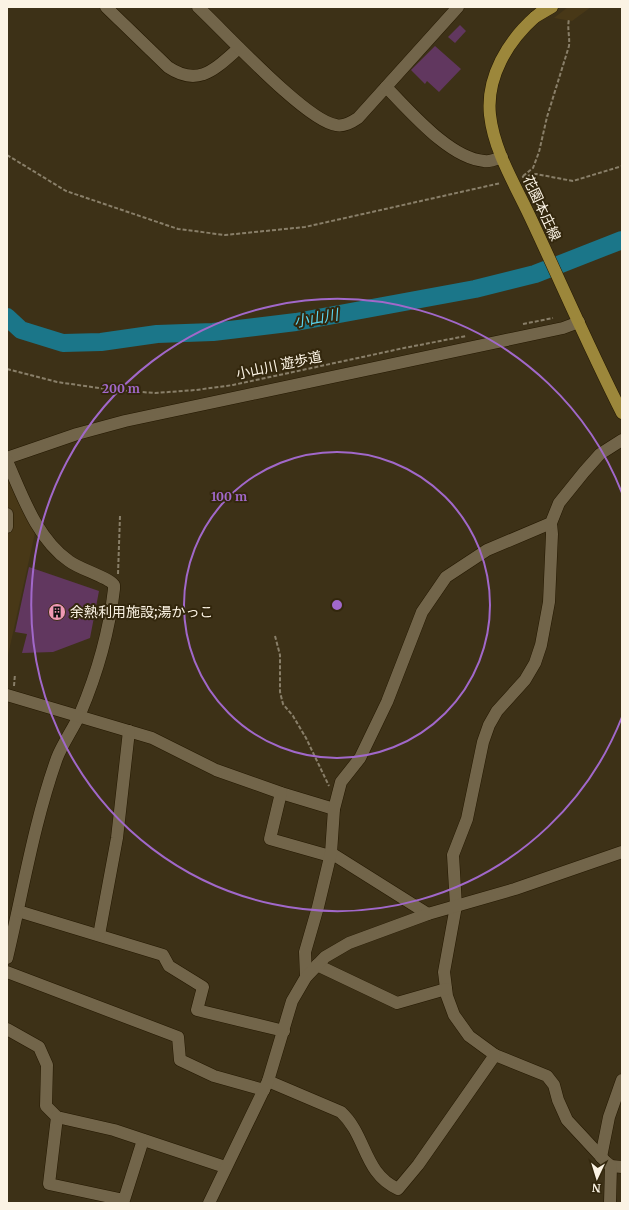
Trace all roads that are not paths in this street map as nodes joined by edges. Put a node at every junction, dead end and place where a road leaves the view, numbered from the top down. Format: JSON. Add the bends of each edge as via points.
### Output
{"nodes":[{"id":1,"x":106,"y":7,"type":"edge"},
{"id":2,"x":198,"y":7,"type":"edge"},
{"id":3,"x":458,"y":7,"type":"edge"},
{"id":4,"x":547,"y":7,"type":"edge"},
{"id":5,"x":552,"y":7,"type":"edge"},
{"id":6,"x":535,"y":17,"type":"junction"},
{"id":7,"x":239,"y":48,"type":"junction"},
{"id":8,"x":386,"y":87,"type":"junction"},
{"id":9,"x":502,"y":156,"type":"junction"},
{"id":10,"x":579,"y":322,"type":"junction"},
{"id":11,"x":622,"y":413,"type":"edge"},
{"id":12,"x":622,"y":440,"type":"edge"},
{"id":13,"x":7,"y":459,"type":"edge"},
{"id":14,"x":7,"y":514,"type":"edge"},
{"id":15,"x":551,"y":523,"type":"junction"},
{"id":16,"x":7,"y":527,"type":"edge"},
{"id":17,"x":9,"y":692,"type":"edge"},
{"id":18,"x":79,"y":716,"type":"junction"},
{"id":19,"x":129,"y":731,"type":"junction"},
{"id":20,"x":282,"y":793,"type":"junction"},
{"id":21,"x":335,"y":805,"type":"junction"},
{"id":22,"x":622,"y":852,"type":"edge"},
{"id":23,"x":330,"y":854,"type":"junction"},
{"id":24,"x":456,"y":906,"type":"junction"},
{"id":25,"x":18,"y":911,"type":"junction"},
{"id":26,"x":428,"y":914,"type":"junction"},
{"id":27,"x":99,"y":936,"type":"junction"},
{"id":28,"x":7,"y":958,"type":"edge"},
{"id":29,"x":317,"y":965,"type":"junction"},
{"id":30,"x":7,"y":972,"type":"edge"},
{"id":31,"x":306,"y":977,"type":"junction"},
{"id":32,"x":446,"y":988,"type":"junction"},
{"id":33,"x":7,"y":1029,"type":"edge"},
{"id":34,"x":284,"y":1031,"type":"junction"},
{"id":35,"x":495,"y":1055,"type":"junction"},
{"id":36,"x":622,"y":1080,"type":"edge"},
{"id":37,"x":266,"y":1085,"type":"junction"},
{"id":38,"x":57,"y":1117,"type":"junction"},
{"id":39,"x":143,"y":1140,"type":"junction"},
{"id":40,"x":601,"y":1157,"type":"junction"},
{"id":41,"x":225,"y":1167,"type":"junction"},
{"id":42,"x":616,"y":1167,"type":"edge"},
{"id":43,"x":209,"y":1203,"type":"edge"},
{"id":44,"x":610,"y":1203,"type":"edge"}],
"edges":[{"from":1,"to":7,"type":"street","via":[[178,74],[188,77],[200,76],[217,68]]},
{"from":2,"to":7,"type":"street"},
{"from":3,"to":8,"type":"street"},
{"from":4,"to":6,"type":"main road","name":"花園本庄線"},
{"from":5,"to":6,"type":"main road","name":"花園本庄線"},
{"from":6,"to":9,"type":"main road","name":"花園本庄線","via":[[508,47],[495,71],[490,114]]},
{"from":7,"to":8,"type":"street","via":[[310,112],[337,126],[349,124],[358,118]]},
{"from":8,"to":9,"type":"street","via":[[454,150],[484,161]]},
{"from":9,"to":10,"type":"main road","name":"花園本庄線","via":[[516,181]]},
{"from":10,"to":11,"type":"main road","name":"花園本庄線"},
{"from":10,"to":13,"type":"street","via":[[563,328],[125,421],[77,434]]},
{"from":12,"to":15,"type":"street","via":[[600,454],[584,472],[559,503]]},
{"from":13,"to":18,"type":"street","via":[[26,503],[44,536],[56,551],[70,563],[114,585],[106,641]]},
{"from":14,"to":16,"type":"street"},
{"from":15,"to":21,"type":"street","via":[[487,550],[446,577],[422,612],[387,702],[360,758],[341,782]]},
{"from":15,"to":24,"type":"street","via":[[549,602],[541,645],[535,663],[525,680],[497,711],[483,742],[467,819],[453,855]]},
{"from":17,"to":18,"type":"street"},
{"from":18,"to":19,"type":"street"},
{"from":18,"to":25,"type":"street","via":[[58,756],[35,832]]},
{"from":19,"to":20,"type":"street","via":[[165,744],[216,770]]},
{"from":19,"to":27,"type":"street","via":[[117,838]]},
{"from":20,"to":21,"type":"street"},
{"from":20,"to":23,"type":"street","via":[[270,839]]},
{"from":21,"to":23,"type":"street"},
{"from":22,"to":24,"type":"street","via":[[515,889]]},
{"from":23,"to":26,"type":"street"},
{"from":23,"to":31,"type":"street","via":[[305,952]]},
{"from":24,"to":26,"type":"street"},
{"from":24,"to":32,"type":"street","via":[[444,972]]},
{"from":25,"to":27,"type":"street"},
{"from":25,"to":28,"type":"street"},
{"from":26,"to":29,"type":"street","via":[[349,943],[325,957]]},
{"from":27,"to":34,"type":"street","via":[[164,955],[169,966],[203,987],[197,1010]]},
{"from":29,"to":31,"type":"street"},
{"from":29,"to":32,"type":"street","via":[[397,1003]]},
{"from":30,"to":37,"type":"street","via":[[178,1038],[180,1060],[214,1076]]},
{"from":31,"to":34,"type":"street","via":[[292,1001]]},
{"from":32,"to":35,"type":"street","via":[[454,1015],[469,1036]]},
{"from":33,"to":38,"type":"street","via":[[39,1047],[47,1065],[46,1106]]},
{"from":34,"to":37,"type":"street"},
{"from":35,"to":37,"type":"street","via":[[418,1165],[398,1189],[385,1183],[373,1168],[350,1121],[341,1112]]},
{"from":35,"to":40,"type":"street","via":[[547,1076],[554,1085],[567,1120]]},
{"from":36,"to":40,"type":"street"},
{"from":37,"to":41,"type":"street"},
{"from":38,"to":39,"type":"street","via":[[114,1130]]},
{"from":38,"to":39,"type":"street","via":[[49,1184],[124,1200]]},
{"from":39,"to":41,"type":"street"},
{"from":40,"to":42,"type":"street"},
{"from":41,"to":43,"type":"street"},
{"from":42,"to":44,"type":"street"}]}
